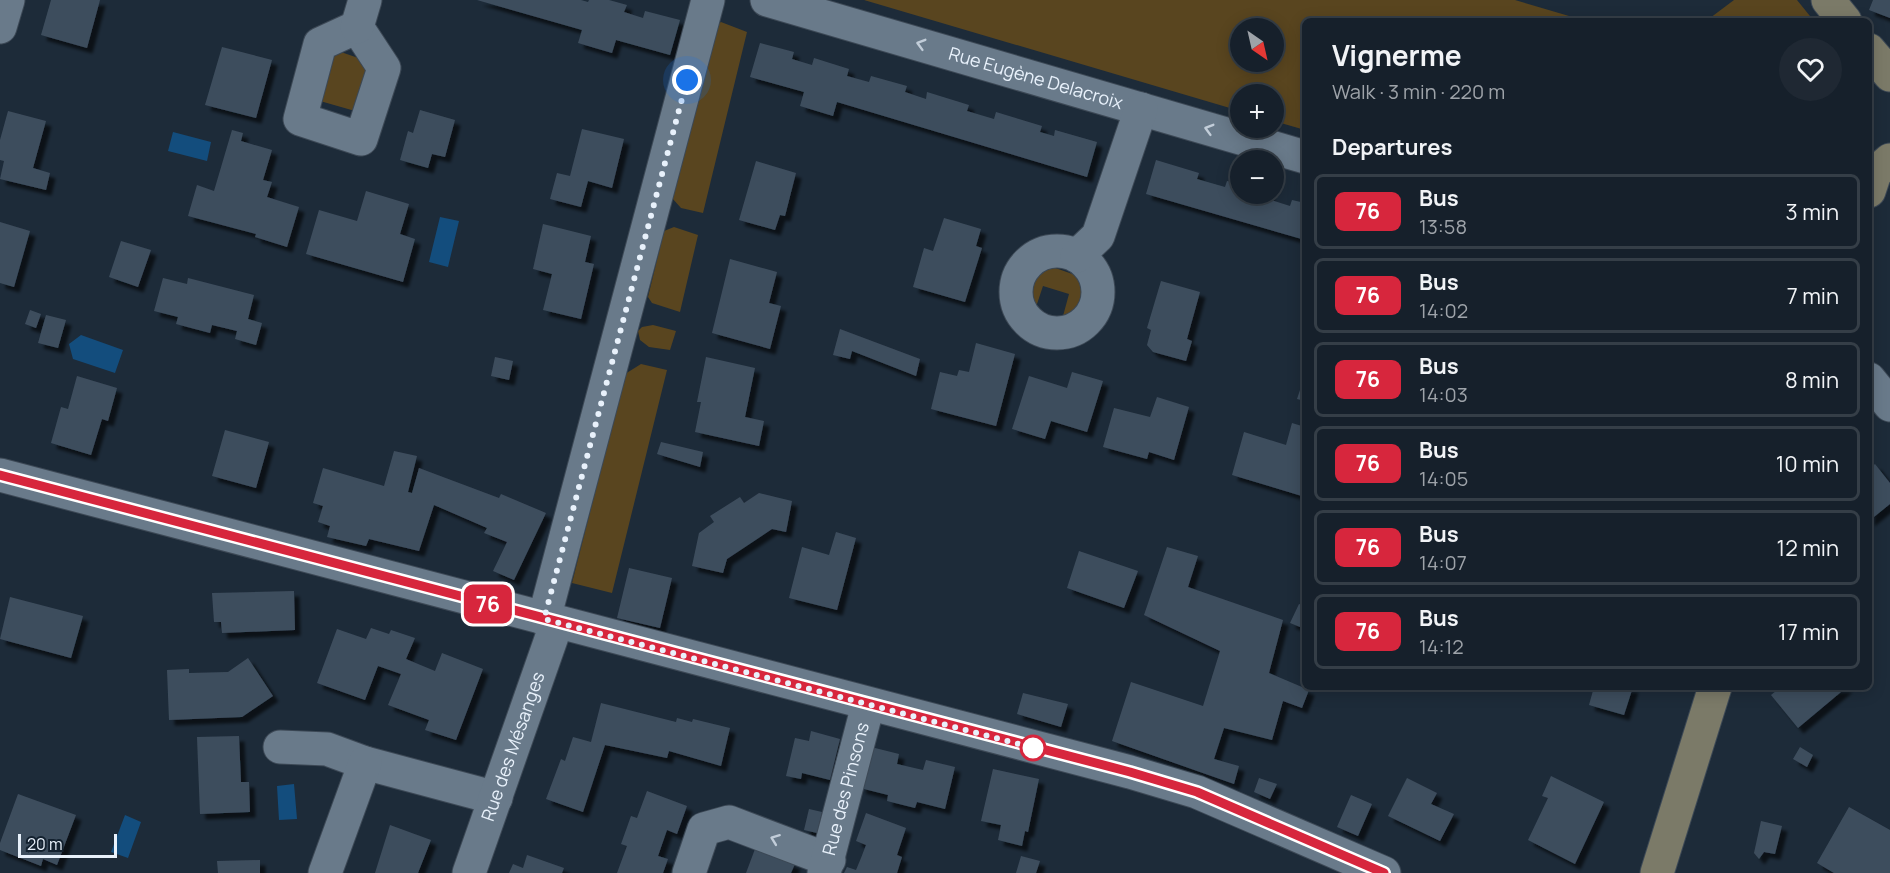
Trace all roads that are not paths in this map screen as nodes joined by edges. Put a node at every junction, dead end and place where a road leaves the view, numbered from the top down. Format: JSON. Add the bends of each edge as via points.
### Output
{"nodes":[{"id":1,"x":8,"y":0,"type":"edge"},
{"id":2,"x":708,"y":0,"type":"edge"},
{"id":3,"x":767,"y":0,"type":"edge"},
{"id":4,"x":1827,"y":0,"type":"edge"},
{"id":5,"x":1842,"y":18,"type":"edge"},
{"id":6,"x":0,"y":27,"type":"edge"},
{"id":7,"x":1872,"y":54,"type":"edge"},
{"id":8,"x":1890,"y":75,"type":"edge"},
{"id":9,"x":1141,"y":109,"type":"junction"},
{"id":10,"x":1302,"y":156,"type":"edge"},
{"id":11,"x":1890,"y":160,"type":"edge"},
{"id":12,"x":1872,"y":182,"type":"edge"},
{"id":13,"x":1077,"y":256,"type":"dead end"},
{"id":14,"x":1872,"y":383,"type":"edge"},
{"id":15,"x":1890,"y":405,"type":"edge"},
{"id":16,"x":0,"y":475,"type":"edge"},
{"id":17,"x":550,"y":620,"type":"junction"},
{"id":18,"x":1714,"y":690,"type":"edge"},
{"id":19,"x":867,"y":705,"type":"junction"},
{"id":20,"x":280,"y":747,"type":"dead end"},
{"id":21,"x":365,"y":763,"type":"junction"},
{"id":22,"x":496,"y":798,"type":"junction"},
{"id":23,"x":827,"y":866,"type":"edge"},
{"id":24,"x":325,"y":873,"type":"edge"},
{"id":25,"x":469,"y":873,"type":"edge"},
{"id":26,"x":689,"y":873,"type":"edge"},
{"id":27,"x":1384,"y":873,"type":"edge"},
{"id":28,"x":1657,"y":873,"type":"edge"}],
"edges":[{"from":1,"to":6,"type":"street"},
{"from":2,"to":17,"type":"street","name":"Rue des Mésanges"},
{"from":9,"to":3,"type":"street","name":"Rue Eugène Delacroix","one_way":true},
{"from":4,"to":5,"type":"street"},
{"from":7,"to":8,"type":"street"},
{"from":10,"to":9,"type":"street","name":"Rue Eugène Delacroix","one_way":true},
{"from":9,"to":13,"type":"street","via":[[1098,236]]},
{"from":11,"to":12,"type":"street","via":[[1875,173]]},
{"from":14,"to":15,"type":"street"},
{"from":16,"to":17,"type":"street"},
{"from":17,"to":19,"type":"street"},
{"from":17,"to":22,"type":"street","name":"Rue des Mésanges"},
{"from":18,"to":28,"type":"street"},
{"from":19,"to":23,"type":"street","name":"Rue des Pinsons"},
{"from":19,"to":27,"type":"street","via":[[1197,792]]},
{"from":20,"to":21,"type":"street","via":[[327,749]]},
{"from":21,"to":22,"type":"street"},
{"from":21,"to":24,"type":"street"},
{"from":22,"to":25,"type":"street","name":"Rue des Mésanges"},
{"from":23,"to":26,"type":"street","one_way":true,"via":[[729,822],[705,829]]}]}
